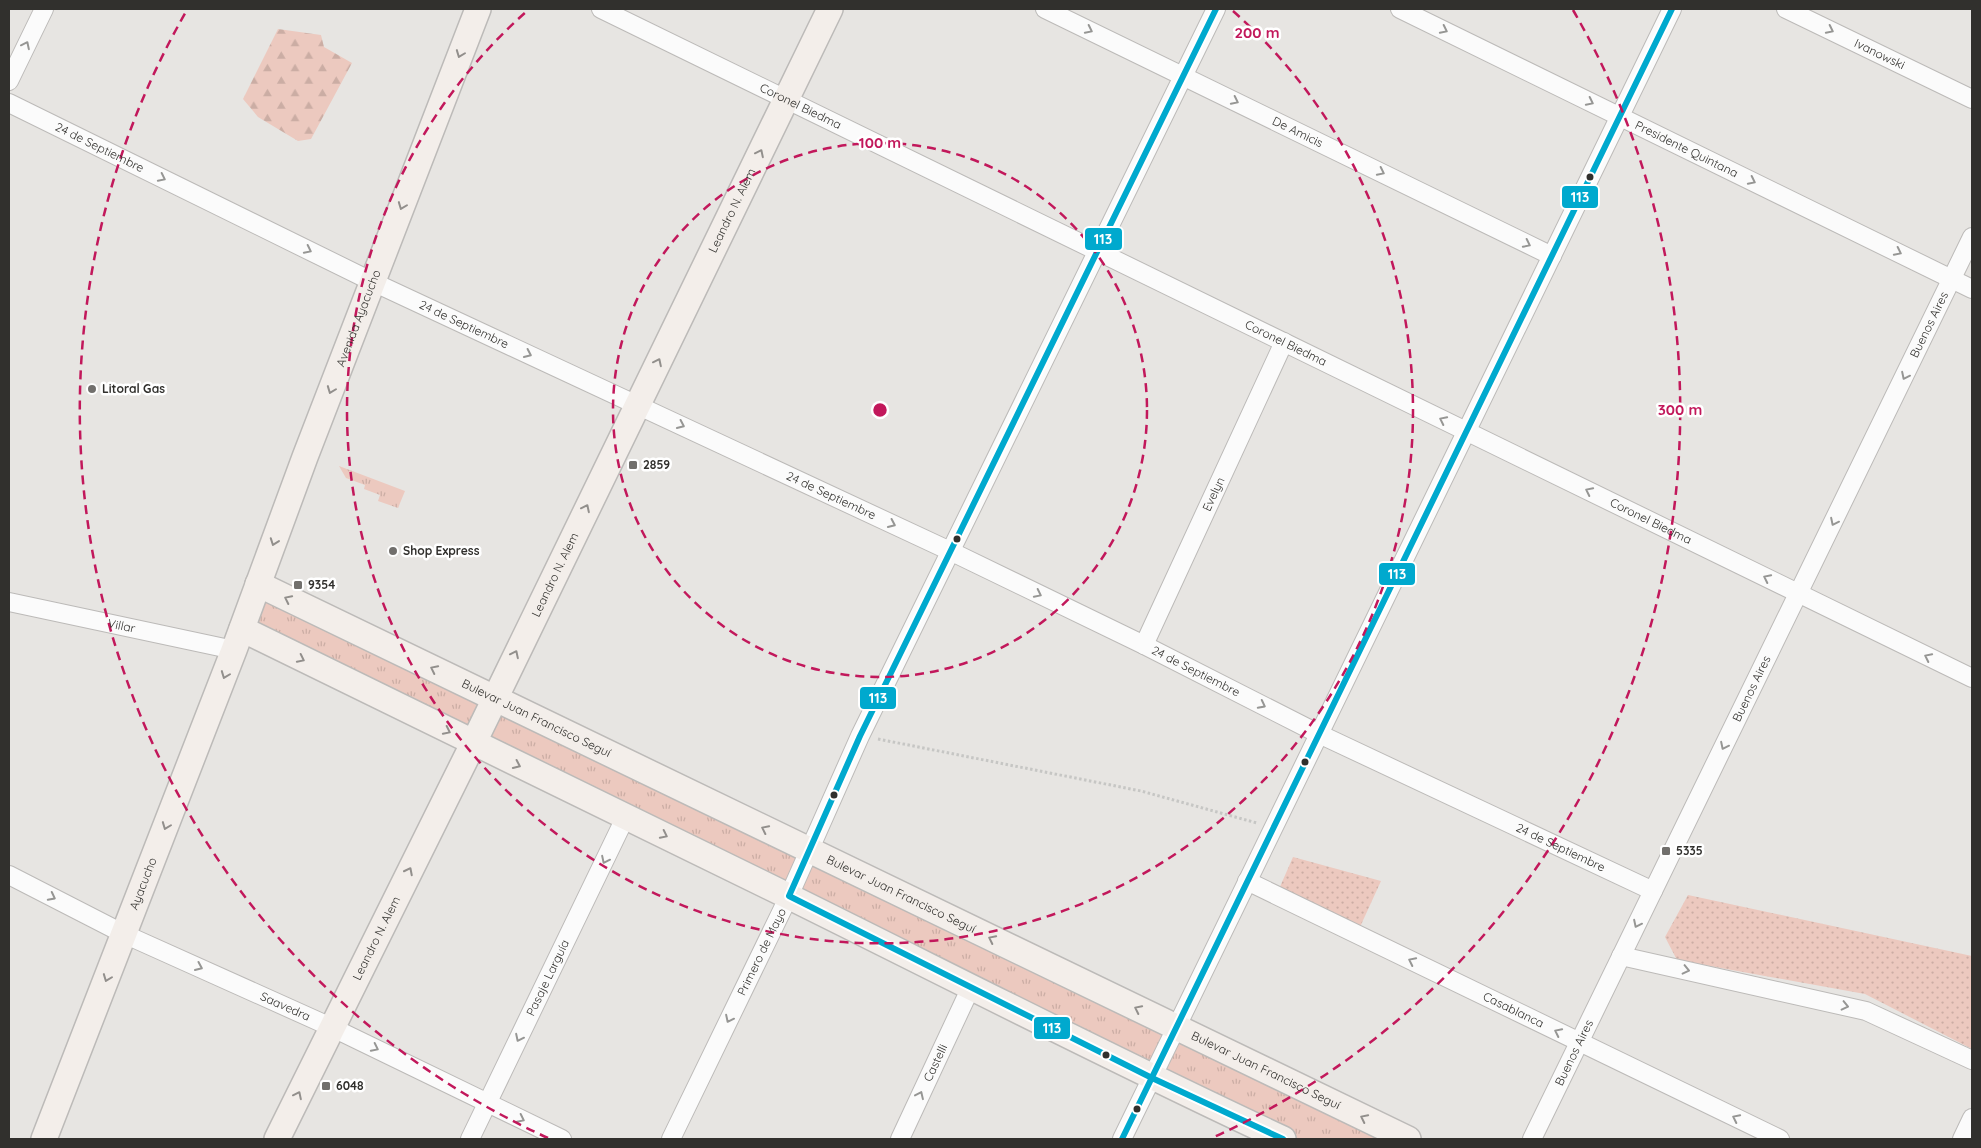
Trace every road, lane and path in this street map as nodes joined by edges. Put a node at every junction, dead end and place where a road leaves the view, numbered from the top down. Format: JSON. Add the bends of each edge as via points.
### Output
{"nodes":[{"id":1,"x":44,"y":9,"type":"edge"},
{"id":2,"x":478,"y":9,"type":"edge"},
{"id":3,"x":600,"y":9,"type":"edge"},
{"id":4,"x":830,"y":9,"type":"edge"},
{"id":5,"x":1045,"y":9,"type":"edge"},
{"id":6,"x":1216,"y":9,"type":"edge"},
{"id":7,"x":1400,"y":9,"type":"edge"},
{"id":8,"x":1672,"y":9,"type":"edge"},
{"id":9,"x":1786,"y":9,"type":"edge"},
{"id":10,"x":1184,"y":75,"type":"junction"},
{"id":11,"x":9,"y":80,"type":"edge"},
{"id":12,"x":786,"y":99,"type":"junction"},
{"id":13,"x":1972,"y":99,"type":"edge"},
{"id":14,"x":9,"y":103,"type":"edge"},
{"id":15,"x":1620,"y":116,"type":"junction"},
{"id":16,"x":1972,"y":237,"type":"edge"},
{"id":17,"x":1097,"y":251,"type":"junction"},
{"id":18,"x":1552,"y":256,"type":"junction"},
{"id":19,"x":1952,"y":279,"type":"junction"},
{"id":20,"x":373,"y":282,"type":"junction"},
{"id":21,"x":1972,"y":289,"type":"edge"},
{"id":22,"x":1284,"y":342,"type":"junction"},
{"id":23,"x":637,"y":405,"type":"junction"},
{"id":24,"x":1466,"y":431,"type":"junction"},
{"id":25,"x":950,"y":551,"type":"junction"},
{"id":26,"x":258,"y":584,"type":"junction"},
{"id":27,"x":1798,"y":594,"type":"junction"},
{"id":28,"x":9,"y":602,"type":"edge"},
{"id":29,"x":238,"y":640,"type":"junction"},
{"id":30,"x":1144,"y":645,"type":"junction"},
{"id":31,"x":1972,"y":678,"type":"edge"},
{"id":32,"x":494,"y":698,"type":"junction"},
{"id":33,"x":1318,"y":734,"type":"junction"},
{"id":34,"x":860,"y":736,"type":"junction"},
{"id":35,"x":473,"y":744,"type":"junction"},
{"id":36,"x":626,"y":816,"type":"junction"},
{"id":37,"x":1274,"y":827,"type":"junction"},
{"id":38,"x":808,"y":850,"type":"junction"},
{"id":39,"x":9,"y":875,"type":"edge"},
{"id":40,"x":1247,"y":881,"type":"junction"},
{"id":41,"x":1653,"y":891,"type":"junction"},
{"id":42,"x":789,"y":896,"type":"junction"},
{"id":43,"x":124,"y":934,"type":"junction"},
{"id":44,"x":1622,"y":956,"type":"junction"},
{"id":45,"x":971,"y":988,"type":"junction"},
{"id":46,"x":331,"y":1027,"type":"junction"},
{"id":47,"x":1176,"y":1028,"type":"junction"},
{"id":48,"x":1579,"y":1043,"type":"junction"},
{"id":49,"x":1972,"y":1060,"type":"edge"},
{"id":50,"x":1152,"y":1078,"type":"junction"},
{"id":51,"x":487,"y":1103,"type":"junction"},
{"id":52,"x":1972,"y":1118,"type":"edge"},
{"id":53,"x":44,"y":1139,"type":"edge"},
{"id":54,"x":277,"y":1139,"type":"edge"},
{"id":55,"x":470,"y":1139,"type":"edge"},
{"id":56,"x":562,"y":1139,"type":"edge"},
{"id":57,"x":671,"y":1139,"type":"edge"},
{"id":58,"x":900,"y":1139,"type":"edge"},
{"id":59,"x":1122,"y":1139,"type":"edge"},
{"id":60,"x":1283,"y":1139,"type":"edge"},
{"id":61,"x":1408,"y":1139,"type":"edge"},
{"id":62,"x":1532,"y":1139,"type":"edge"},
{"id":63,"x":1780,"y":1139,"type":"edge"},
{"id":64,"x":1962,"y":1139,"type":"edge"}],
"edges":[{"from":11,"to":1,"type":"street","one_way":true},
{"from":2,"to":20,"type":"main road","name":"Avenida Ayacucho","one_way":true},
{"from":3,"to":12,"type":"street","name":"Coronel Biedma"},
{"from":4,"to":12,"type":"main road","name":"Leandro N. Alem"},
{"from":5,"to":10,"type":"street","name":"De Amicis","one_way":true},
{"from":6,"to":10,"type":"street","name":"Primero de Mayo"},
{"from":7,"to":15,"type":"street","name":"Presidente Quintana","one_way":true},
{"from":8,"to":15,"type":"street"},
{"from":9,"to":13,"type":"street","name":"Ivanowski","one_way":true},
{"from":10,"to":17,"type":"street","name":"Primero de Mayo"},
{"from":10,"to":18,"type":"street","name":"De Amicis","one_way":true},
{"from":12,"to":17,"type":"street","name":"Coronel Biedma"},
{"from":23,"to":12,"type":"main road","name":"Leandro N. Alem","one_way":true},
{"from":14,"to":20,"type":"street","name":"24 de Septiembre","one_way":true},
{"from":15,"to":18,"type":"street"},
{"from":15,"to":19,"type":"street","name":"Presidente Quintana","one_way":true},
{"from":16,"to":19,"type":"street","name":"Buenos Aires"},
{"from":17,"to":22,"type":"street","name":"Coronel Biedma"},
{"from":17,"to":25,"type":"street","name":"Primero de Mayo"},
{"from":18,"to":24,"type":"street"},
{"from":19,"to":21,"type":"street","name":"Presidente Quintana"},
{"from":19,"to":27,"type":"street","name":"Buenos Aires","one_way":true},
{"from":20,"to":23,"type":"street","name":"24 de Septiembre","one_way":true},
{"from":20,"to":26,"type":"main road","name":"Avenida Ayacucho","one_way":true},
{"from":24,"to":22,"type":"street","name":"Coronel Biedma","one_way":true},
{"from":22,"to":30,"type":"street","name":"Evelyn"},
{"from":23,"to":25,"type":"street","name":"24 de Septiembre","one_way":true},
{"from":32,"to":23,"type":"main road","name":"Leandro N. Alem","one_way":true},
{"from":27,"to":24,"type":"street","name":"Coronel Biedma","one_way":true},
{"from":24,"to":33,"type":"street"},
{"from":25,"to":30,"type":"street","name":"24 de Septiembre","one_way":true},
{"from":25,"to":34,"type":"street","name":"Primero de Mayo"},
{"from":26,"to":29,"type":"main road","name":"Avenida Ayacucho"},
{"from":32,"to":26,"type":"main road","name":"Bulevar Juan Francisco Seguí","one_way":true},
{"from":31,"to":27,"type":"street","name":"Coronel Biedma","one_way":true},
{"from":27,"to":41,"type":"street","name":"Buenos Aires","one_way":true},
{"from":28,"to":29,"type":"street","name":"Villar"},
{"from":29,"to":35,"type":"main road","one_way":true},
{"from":29,"to":43,"type":"main road","name":"Ayacucho","one_way":true},
{"from":30,"to":33,"type":"street","name":"24 de Septiembre","one_way":true},
{"from":32,"to":35,"type":"main road","name":"Leandro N. Alem"},
{"from":38,"to":32,"type":"main road","name":"Bulevar Juan Francisco Seguí","one_way":true},
{"from":33,"to":37,"type":"street"},
{"from":33,"to":41,"type":"street","name":"24 de Septiembre"},
{"from":34,"to":37,"type":"path","via":[[1140,791]]},
{"from":34,"to":38,"type":"street","name":"Primero de Mayo"},
{"from":35,"to":36,"type":"main road","one_way":true},
{"from":46,"to":35,"type":"main road","name":"Leandro N. Alem","one_way":true},
{"from":36,"to":42,"type":"main road","one_way":true},
{"from":36,"to":51,"type":"street","name":"Pasaje Larguía","one_way":true},
{"from":37,"to":40,"type":"street"},
{"from":38,"to":42,"type":"street","name":"Primero de Mayo"},
{"from":47,"to":38,"type":"main road","name":"Bulevar Juan Francisco Seguí","one_way":true},
{"from":39,"to":43,"type":"street","name":"Saavedra","one_way":true},
{"from":40,"to":47,"type":"street"},
{"from":48,"to":40,"type":"street","name":"Casablanca","one_way":true},
{"from":41,"to":44,"type":"street","name":"Buenos Aires","one_way":true},
{"from":42,"to":45,"type":"main road"},
{"from":42,"to":57,"type":"street","name":"Primero de Mayo","one_way":true},
{"from":43,"to":46,"type":"street","name":"Saavedra","one_way":true},
{"from":43,"to":53,"type":"main road","name":"Ayacucho","one_way":true},
{"from":44,"to":48,"type":"street","name":"Buenos Aires"},
{"from":44,"to":49,"type":"street","one_way":true,"via":[[1866,1011]]},
{"from":45,"to":50,"type":"main road"},
{"from":58,"to":45,"type":"street","name":"Castelli","one_way":true},
{"from":46,"to":51,"type":"street","name":"Saavedra","one_way":true},
{"from":54,"to":46,"type":"main road","name":"Leandro N. Alem","one_way":true},
{"from":47,"to":50,"type":"street"},
{"from":61,"to":47,"type":"main road","name":"Bulevar Juan Francisco Seguí","one_way":true},
{"from":48,"to":62,"type":"street","name":"Buenos Aires"},
{"from":63,"to":48,"type":"street","name":"Casablanca","one_way":true},
{"from":50,"to":59,"type":"street"},
{"from":50,"to":60,"type":"main road"},
{"from":51,"to":55,"type":"street","name":"Pasaje Larguía"},
{"from":51,"to":56,"type":"street","name":"Saavedra","one_way":true},
{"from":52,"to":64,"type":"street"}]}
